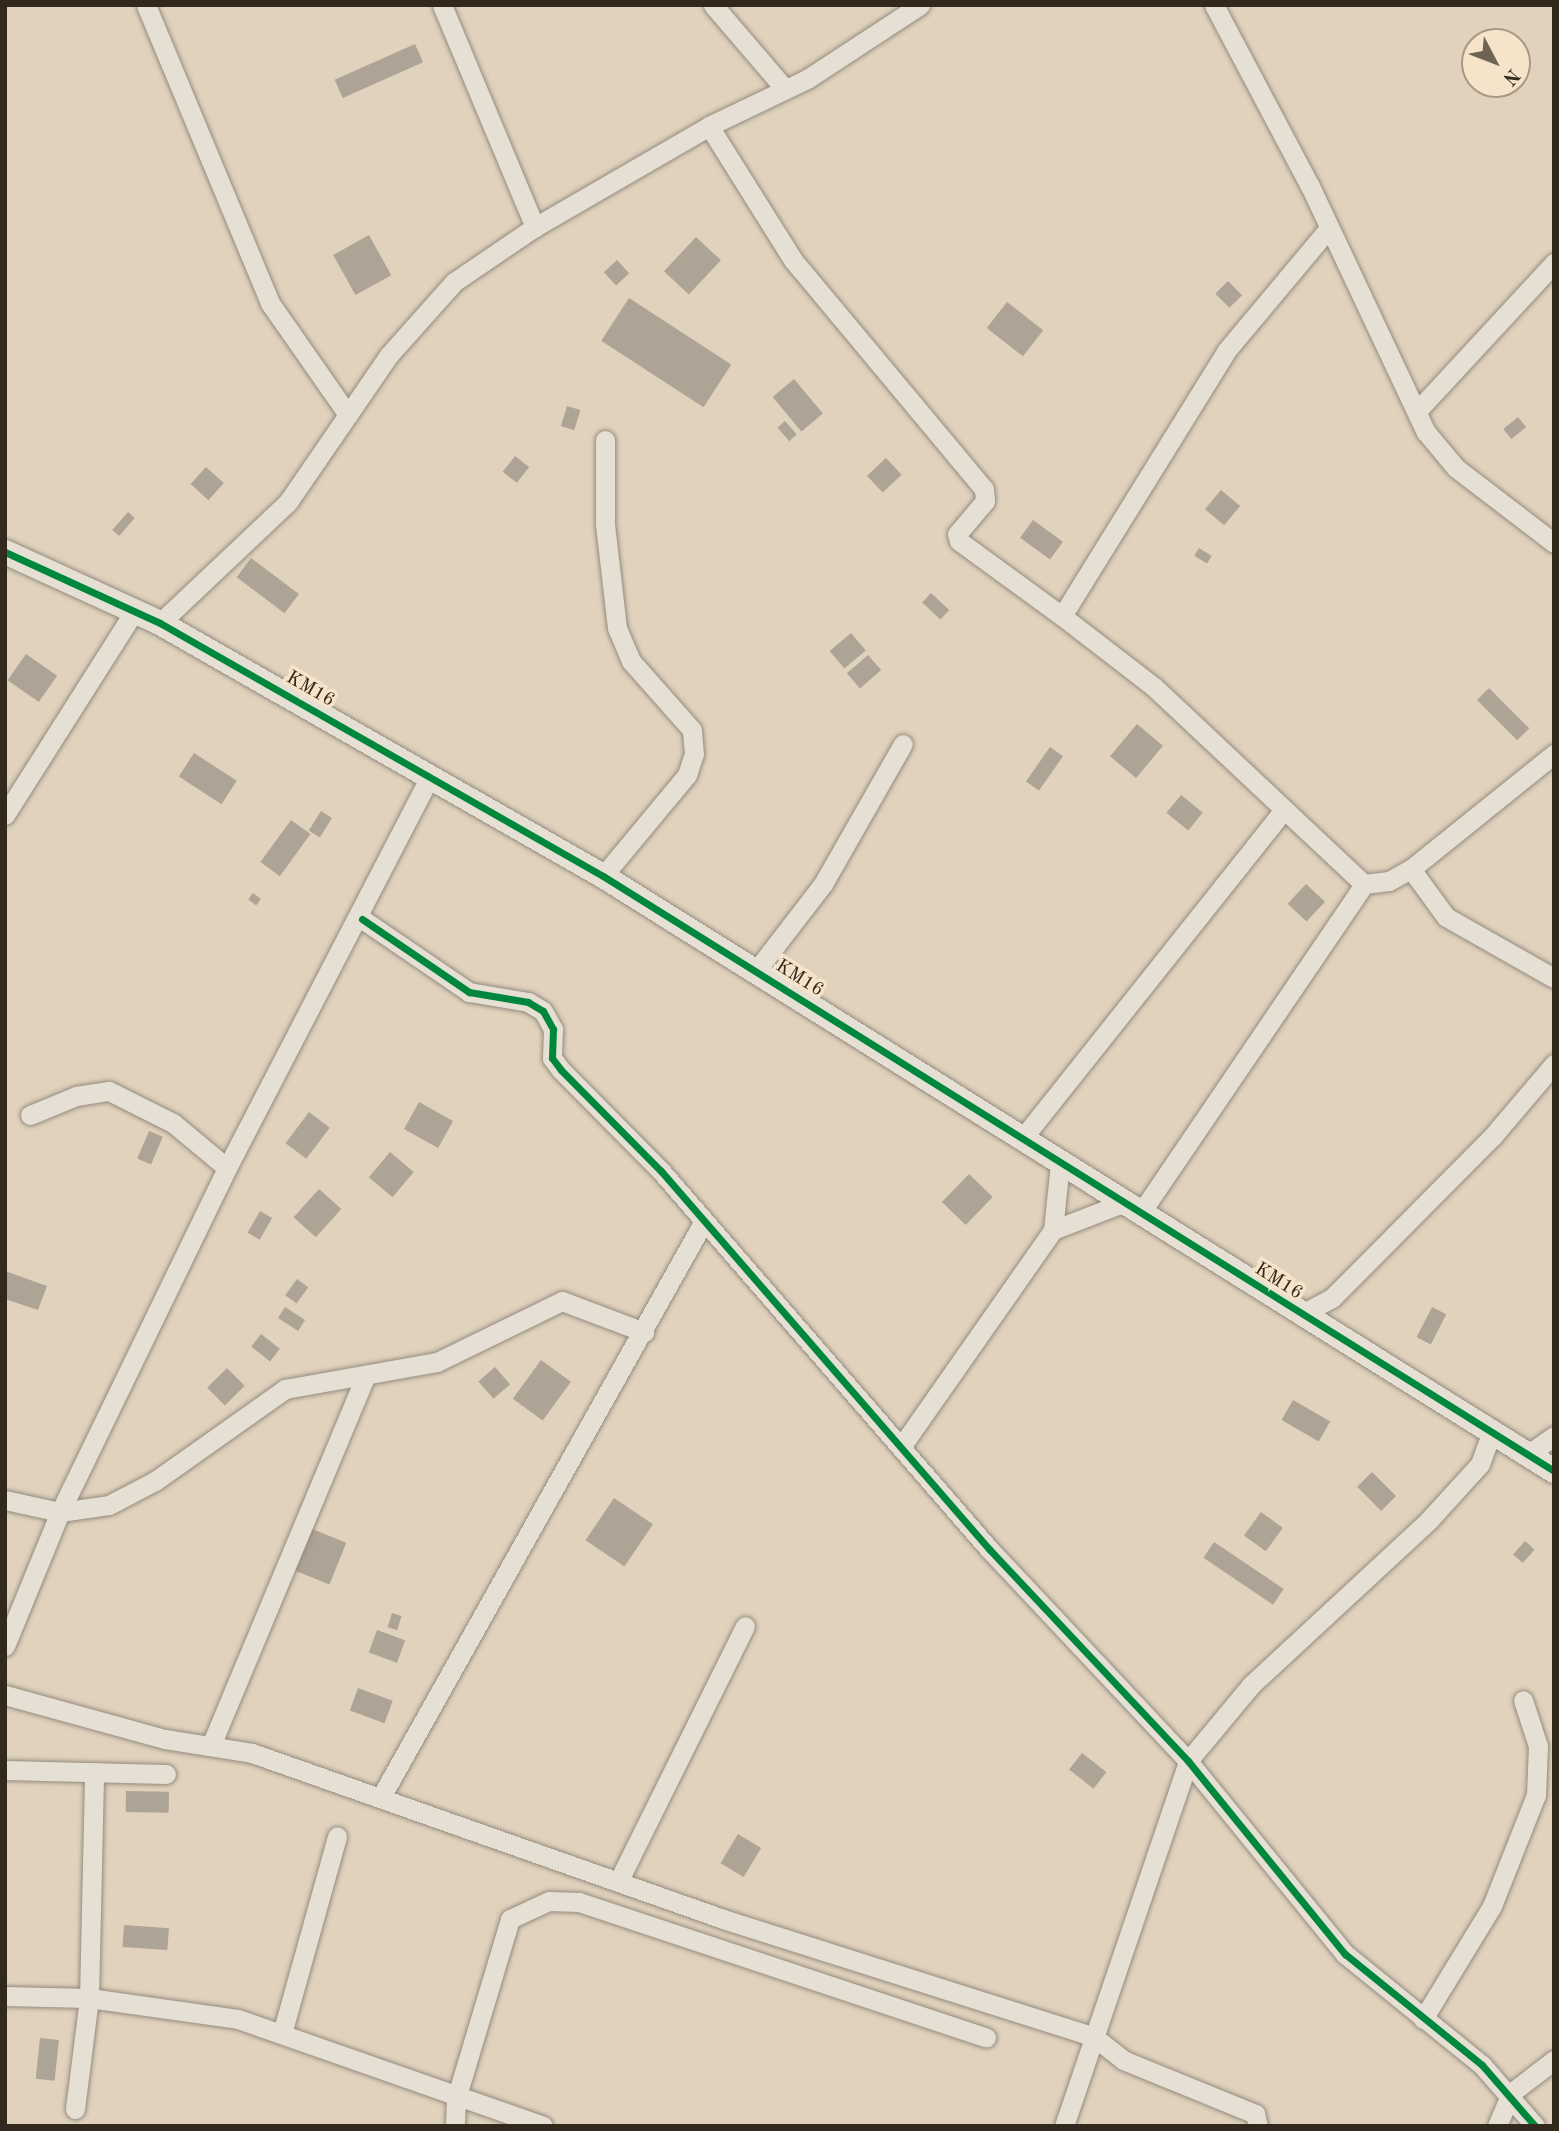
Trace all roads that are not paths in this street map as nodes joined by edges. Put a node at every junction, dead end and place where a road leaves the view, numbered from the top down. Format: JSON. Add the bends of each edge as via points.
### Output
{"nodes":[{"id":1,"x":146,"y":5,"type":"edge"},
{"id":2,"x":442,"y":5,"type":"edge"},
{"id":3,"x":713,"y":5,"type":"edge"},
{"id":4,"x":920,"y":5,"type":"edge"},
{"id":5,"x":1215,"y":6,"type":"edge"},
{"id":6,"x":785,"y":89,"type":"junction"},
{"id":7,"x":709,"y":126,"type":"junction"},
{"id":8,"x":535,"y":227,"type":"junction"},
{"id":9,"x":1329,"y":228,"type":"junction"},
{"id":10,"x":1554,"y":263,"type":"edge"},
{"id":11,"x":1417,"y":411,"type":"junction"},
{"id":12,"x":348,"y":415,"type":"junction"},
{"id":13,"x":605,"y":440,"type":"dead end"},
{"id":14,"x":1554,"y":543,"type":"edge"},
{"id":15,"x":5,"y":552,"type":"edge"},
{"id":16,"x":134,"y":612,"type":"junction"},
{"id":17,"x":1062,"y":616,"type":"junction"},
{"id":18,"x":160,"y":623,"type":"junction"},
{"id":19,"x":903,"y":744,"type":"dead end"},
{"id":20,"x":1554,"y":754,"type":"edge"},
{"id":21,"x":430,"y":777,"type":"junction"},
{"id":22,"x":1282,"y":812,"type":"junction"},
{"id":23,"x":5,"y":815,"type":"edge"},
{"id":24,"x":1411,"y":869,"type":"junction"},
{"id":25,"x":603,"y":876,"type":"junction"},
{"id":26,"x":1364,"y":884,"type":"junction"},
{"id":27,"x":362,"y":919,"type":"junction"},
{"id":28,"x":756,"y":971,"type":"junction"},
{"id":29,"x":1554,"y":978,"type":"edge"},
{"id":30,"x":1554,"y":1064,"type":"edge"},
{"id":31,"x":30,"y":1115,"type":"dead end"},
{"id":32,"x":1022,"y":1139,"type":"junction"},
{"id":33,"x":1060,"y":1163,"type":"junction"},
{"id":34,"x":227,"y":1168,"type":"junction"},
{"id":35,"x":1132,"y":1208,"type":"junction"},
{"id":36,"x":704,"y":1221,"type":"junction"},
{"id":37,"x":1053,"y":1230,"type":"junction"},
{"id":38,"x":1300,"y":1315,"type":"junction"},
{"id":39,"x":645,"y":1332,"type":"junction"},
{"id":40,"x":366,"y":1375,"type":"junction"},
{"id":41,"x":1491,"y":1434,"type":"junction"},
{"id":42,"x":1554,"y":1436,"type":"edge"},
{"id":43,"x":901,"y":1447,"type":"junction"},
{"id":44,"x":1527,"y":1455,"type":"junction"},
{"id":45,"x":1554,"y":1471,"type":"edge"},
{"id":46,"x":5,"y":1500,"type":"edge"},
{"id":47,"x":60,"y":1512,"type":"junction"},
{"id":48,"x":745,"y":1626,"type":"dead end"},
{"id":49,"x":5,"y":1646,"type":"edge"},
{"id":50,"x":5,"y":1695,"type":"edge"},
{"id":51,"x":1523,"y":1700,"type":"dead end"},
{"id":52,"x":212,"y":1743,"type":"junction"},
{"id":53,"x":1188,"y":1760,"type":"junction"},
{"id":54,"x":5,"y":1770,"type":"edge"},
{"id":55,"x":94,"y":1772,"type":"junction"},
{"id":56,"x":166,"y":1774,"type":"dead end"},
{"id":57,"x":381,"y":1797,"type":"junction"},
{"id":58,"x":337,"y":1836,"type":"dead end"},
{"id":59,"x":620,"y":1878,"type":"junction"},
{"id":60,"x":5,"y":1996,"type":"edge"},
{"id":61,"x":89,"y":1998,"type":"junction"},
{"id":62,"x":1423,"y":2019,"type":"junction"},
{"id":63,"x":283,"y":2030,"type":"junction"},
{"id":64,"x":986,"y":2037,"type":"dead end"},
{"id":65,"x":1094,"y":2037,"type":"junction"},
{"id":66,"x":1554,"y":2060,"type":"edge"},
{"id":67,"x":1511,"y":2093,"type":"junction"},
{"id":68,"x":456,"y":2099,"type":"junction"},
{"id":69,"x":75,"y":2109,"type":"dead end"},
{"id":70,"x":455,"y":2126,"type":"edge"},
{"id":71,"x":543,"y":2126,"type":"edge"},
{"id":72,"x":1064,"y":2126,"type":"edge"},
{"id":73,"x":1258,"y":2126,"type":"edge"},
{"id":74,"x":1497,"y":2126,"type":"edge"},
{"id":75,"x":1535,"y":2126,"type":"edge"}],
"edges":[{"from":1,"to":12,"type":"street","via":[[270,303]]},
{"from":2,"to":8,"type":"street"},
{"from":3,"to":6,"type":"street"},
{"from":4,"to":6,"type":"street"},
{"from":5,"to":9,"type":"street"},
{"from":6,"to":7,"type":"street"},
{"from":7,"to":8,"type":"street"},
{"from":7,"to":17,"type":"street","via":[[793,260],[984,489],[985,501],[957,534],[959,541]]},
{"from":8,"to":12,"type":"street","via":[[437,300]]},
{"from":9,"to":11,"type":"street"},
{"from":9,"to":17,"type":"street","via":[[1227,350]]},
{"from":10,"to":11,"type":"street"},
{"from":11,"to":14,"type":"street","via":[[1456,467]]},
{"from":12,"to":18,"type":"street","via":[[288,502]]},
{"from":13,"to":25,"type":"street","via":[[605,524],[617,628],[631,661],[692,730],[695,754],[687,775]]},
{"from":15,"to":16,"type":"street","name":"KM16"},
{"from":16,"to":18,"type":"street","name":"KM16"},
{"from":16,"to":23,"type":"street"},
{"from":17,"to":22,"type":"street","via":[[1153,686]]},
{"from":18,"to":21,"type":"street","name":"KM16"},
{"from":19,"to":28,"type":"street","via":[[823,884]]},
{"from":20,"to":24,"type":"street"},
{"from":21,"to":25,"type":"street","name":"KM16"},
{"from":21,"to":27,"type":"street"},
{"from":22,"to":26,"type":"street"},
{"from":22,"to":32,"type":"street"},
{"from":24,"to":26,"type":"street","via":[[1389,881]]},
{"from":24,"to":29,"type":"street","via":[[1446,917]]},
{"from":25,"to":28,"type":"street","name":"KM16"},
{"from":26,"to":35,"type":"street"},
{"from":27,"to":34,"type":"street"},
{"from":27,"to":36,"type":"street","via":[[469,992],[528,1002],[543,1011],[553,1029],[552,1058],[561,1070]]},
{"from":28,"to":32,"type":"street","name":"KM16"},
{"from":30,"to":38,"type":"street","via":[[1492,1137],[1332,1298]]},
{"from":31,"to":34,"type":"street","via":[[76,1096],[109,1091],[173,1123]]},
{"from":32,"to":33,"type":"street","name":"KM16"},
{"from":33,"to":35,"type":"street","name":"KM16"},
{"from":33,"to":37,"type":"street"},
{"from":34,"to":47,"type":"street"},
{"from":35,"to":37,"type":"street"},
{"from":35,"to":38,"type":"street","name":"KM16"},
{"from":36,"to":39,"type":"street"},
{"from":36,"to":43,"type":"street"},
{"from":37,"to":43,"type":"street"},
{"from":38,"to":41,"type":"street","name":"KM16"},
{"from":39,"to":40,"type":"street","via":[[562,1301],[437,1362]]},
{"from":39,"to":57,"type":"street"},
{"from":40,"to":47,"type":"street","via":[[285,1389],[155,1481],[100,1508]]},
{"from":40,"to":52,"type":"street"},
{"from":41,"to":44,"type":"street","name":"KM16"},
{"from":41,"to":53,"type":"street","via":[[1480,1464],[1429,1520],[1251,1685]]},
{"from":42,"to":44,"type":"street"},
{"from":43,"to":53,"type":"street"},
{"from":44,"to":45,"type":"street","name":"KM16"},
{"from":46,"to":47,"type":"street"},
{"from":47,"to":49,"type":"street"},
{"from":48,"to":59,"type":"street"},
{"from":50,"to":52,"type":"street","via":[[165,1740]]},
{"from":51,"to":62,"type":"street","via":[[1540,1771],[1529,1818],[1492,1906]]},
{"from":52,"to":57,"type":"street"},
{"from":53,"to":62,"type":"street","via":[[1345,1954]]},
{"from":53,"to":65,"type":"street"},
{"from":54,"to":55,"type":"street"},
{"from":55,"to":56,"type":"street"},
{"from":55,"to":61,"type":"street"},
{"from":57,"to":59,"type":"street"},
{"from":58,"to":63,"type":"street"},
{"from":59,"to":65,"type":"street","via":[[723,1919]]},
{"from":60,"to":61,"type":"street"},
{"from":61,"to":63,"type":"street"},
{"from":61,"to":69,"type":"street"},
{"from":62,"to":67,"type":"street"},
{"from":63,"to":68,"type":"street"},
{"from":64,"to":68,"type":"street","via":[[579,1902],[549,1901],[510,1919]]},
{"from":65,"to":72,"type":"street"},
{"from":65,"to":73,"type":"street","via":[[1123,2060],[1255,2114]]},
{"from":66,"to":67,"type":"street"},
{"from":67,"to":74,"type":"street"},
{"from":67,"to":75,"type":"street"},
{"from":68,"to":70,"type":"street"},
{"from":68,"to":71,"type":"street"}]}
